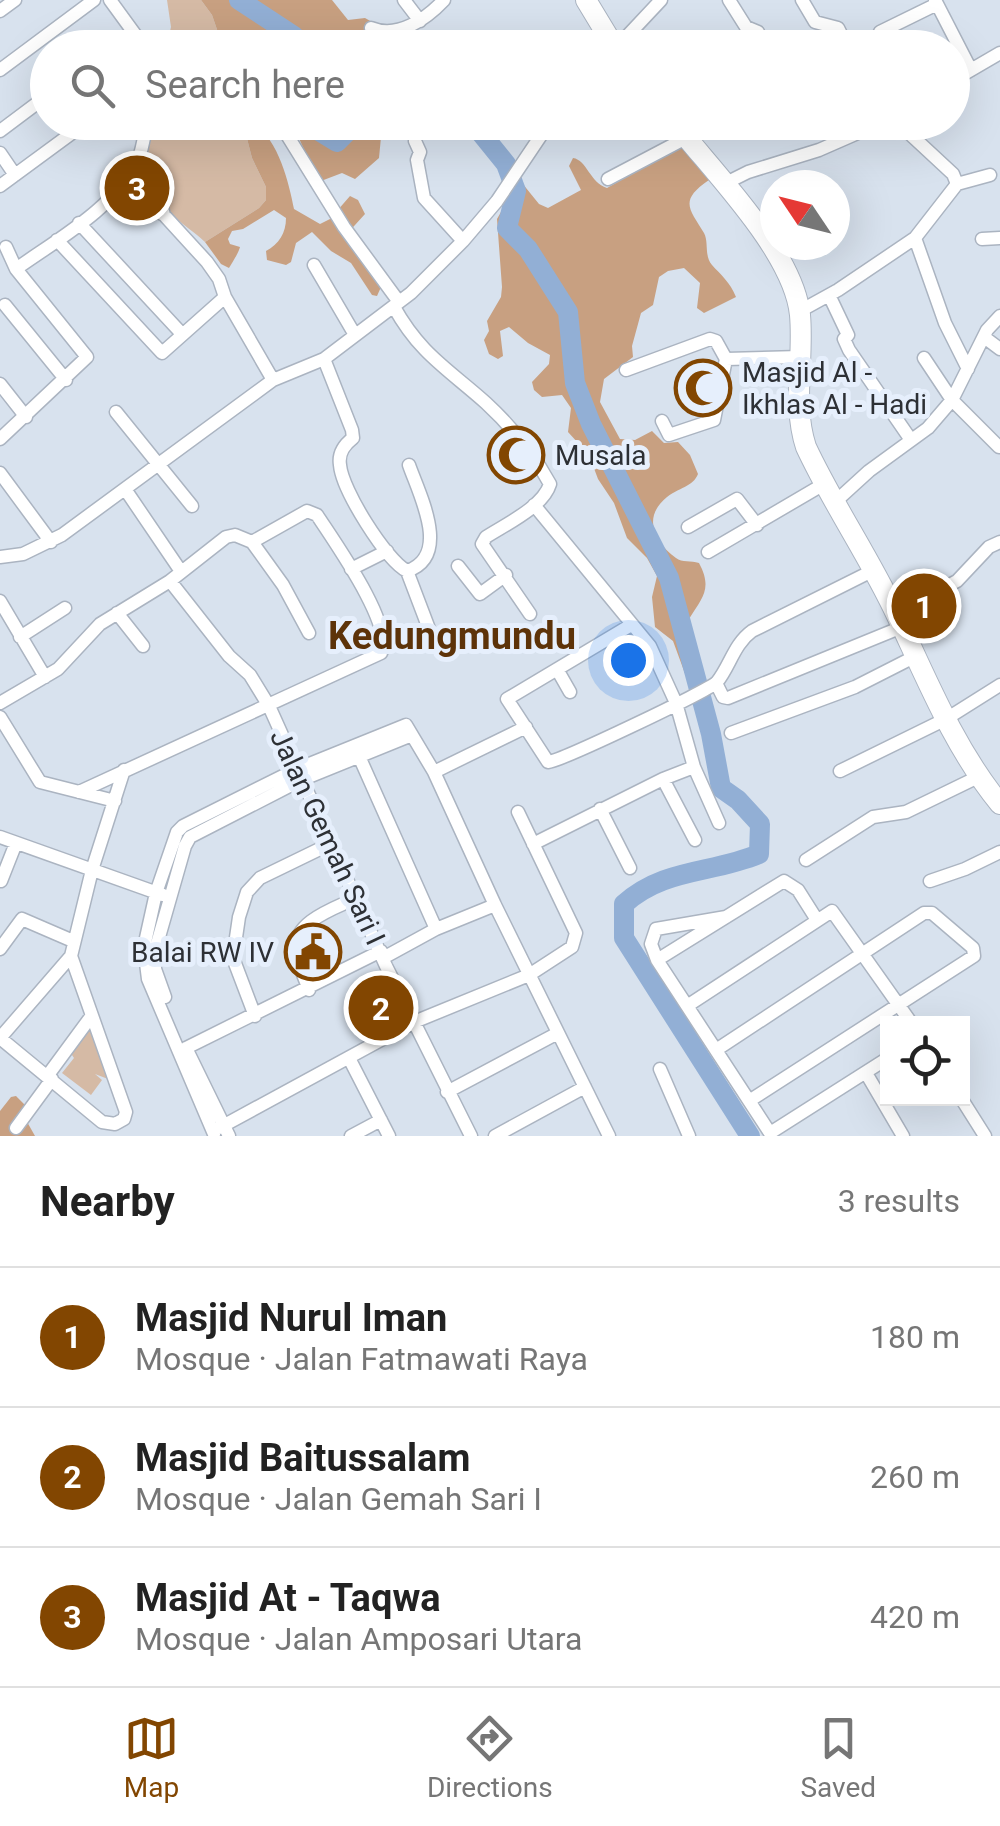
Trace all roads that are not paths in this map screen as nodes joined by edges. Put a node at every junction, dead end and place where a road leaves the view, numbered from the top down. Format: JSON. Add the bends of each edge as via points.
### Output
{"nodes":[{"id":1,"x":15,"y":0,"type":"edge"},
{"id":2,"x":94,"y":0,"type":"edge"},
{"id":3,"x":110,"y":0,"type":"edge"},
{"id":4,"x":404,"y":0,"type":"edge"},
{"id":5,"x":444,"y":0,"type":"edge"},
{"id":6,"x":586,"y":0,"type":"edge"},
{"id":7,"x":661,"y":0,"type":"edge"},
{"id":8,"x":729,"y":0,"type":"edge"},
{"id":9,"x":802,"y":0,"type":"edge"},
{"id":10,"x":936,"y":2,"type":"edge"},
{"id":11,"x":0,"y":11,"type":"edge"},
{"id":12,"x":420,"y":22,"type":"junction"},
{"id":13,"x":371,"y":28,"type":"dead end"},
{"id":14,"x":54,"y":30,"type":"edge"},
{"id":15,"x":131,"y":30,"type":"edge"},
{"id":16,"x":382,"y":30,"type":"edge"},
{"id":17,"x":398,"y":30,"type":"edge"},
{"id":18,"x":605,"y":30,"type":"edge"},
{"id":19,"x":633,"y":30,"type":"edge"},
{"id":20,"x":753,"y":30,"type":"edge"},
{"id":21,"x":839,"y":30,"type":"edge"},
{"id":22,"x":884,"y":30,"type":"edge"},
{"id":23,"x":950,"y":30,"type":"edge"},
{"id":24,"x":30,"y":48,"type":"edge"},
{"id":25,"x":1000,"y":53,"type":"edge"},
{"id":26,"x":0,"y":70,"type":"edge"},
{"id":27,"x":971,"y":70,"type":"edge"},
{"id":28,"x":30,"y":108,"type":"edge"},
{"id":29,"x":0,"y":131,"type":"edge"},
{"id":30,"x":62,"y":140,"type":"edge"},
{"id":31,"x":144,"y":140,"type":"edge"},
{"id":32,"x":290,"y":140,"type":"edge"},
{"id":33,"x":538,"y":140,"type":"edge"},
{"id":34,"x":665,"y":140,"type":"edge"},
{"id":35,"x":689,"y":140,"type":"edge"},
{"id":36,"x":842,"y":140,"type":"edge"},
{"id":37,"x":916,"y":140,"type":"edge"},
{"id":38,"x":415,"y":141,"type":"dead end"},
{"id":39,"x":0,"y":154,"type":"edge"},
{"id":40,"x":139,"y":158,"type":"junction"},
{"id":41,"x":15,"y":175,"type":"junction"},
{"id":42,"x":990,"y":175,"type":"dead end"},
{"id":43,"x":608,"y":179,"type":"dead end"},
{"id":44,"x":728,"y":182,"type":"junction"},
{"id":45,"x":957,"y":184,"type":"junction"},
{"id":46,"x":0,"y":186,"type":"edge"},
{"id":47,"x":119,"y":188,"type":"junction"},
{"id":48,"x":164,"y":215,"type":"junction"},
{"id":49,"x":79,"y":224,"type":"junction"},
{"id":50,"x":916,"y":238,"type":"junction"},
{"id":51,"x":982,"y":239,"type":"dead end"},
{"id":52,"x":57,"y":240,"type":"junction"},
{"id":53,"x":1000,"y":240,"type":"edge"},
{"id":54,"x":464,"y":241,"type":"junction"},
{"id":55,"x":6,"y":247,"type":"dead end"},
{"id":56,"x":314,"y":265,"type":"dead end"},
{"id":57,"x":16,"y":269,"type":"junction"},
{"id":58,"x":830,"y":295,"type":"junction"},
{"id":59,"x":225,"y":297,"type":"junction"},
{"id":60,"x":396,"y":304,"type":"junction"},
{"id":61,"x":5,"y":305,"type":"dead end"},
{"id":62,"x":800,"y":311,"type":"junction"},
{"id":63,"x":999,"y":318,"type":"edge"},
{"id":64,"x":182,"y":334,"type":"junction"},
{"id":65,"x":356,"y":335,"type":"junction"},
{"id":66,"x":984,"y":336,"type":"junction"},
{"id":67,"x":1000,"y":349,"type":"edge"},
{"id":68,"x":800,"y":357,"type":"junction"},
{"id":69,"x":924,"y":358,"type":"dead end"},
{"id":70,"x":324,"y":359,"type":"junction"},
{"id":71,"x":726,"y":359,"type":"junction"},
{"id":72,"x":968,"y":369,"type":"junction"},
{"id":73,"x":626,"y":370,"type":"dead end"},
{"id":74,"x":66,"y":380,"type":"junction"},
{"id":75,"x":273,"y":380,"type":"junction"},
{"id":76,"x":0,"y":384,"type":"edge"},
{"id":77,"x":952,"y":400,"type":"junction"},
{"id":78,"x":116,"y":412,"type":"dead end"},
{"id":79,"x":26,"y":416,"type":"junction"},
{"id":80,"x":662,"y":421,"type":"dead end"},
{"id":81,"x":0,"y":439,"type":"edge"},
{"id":82,"x":522,"y":440,"type":"junction"},
{"id":83,"x":911,"y":440,"type":"junction"},
{"id":84,"x":999,"y":447,"type":"edge"},
{"id":85,"x":502,"y":454,"type":"dead end"},
{"id":86,"x":159,"y":464,"type":"junction"},
{"id":87,"x":409,"y":465,"type":"dead end"},
{"id":88,"x":0,"y":472,"type":"edge"},
{"id":89,"x":824,"y":484,"type":"junction"},
{"id":90,"x":125,"y":489,"type":"junction"},
{"id":91,"x":836,"y":502,"type":"junction"},
{"id":92,"x":534,"y":504,"type":"junction"},
{"id":93,"x":192,"y":506,"type":"dead end"},
{"id":94,"x":757,"y":525,"type":"junction"},
{"id":95,"x":688,"y":527,"type":"dead end"},
{"id":96,"x":50,"y":542,"type":"junction"},
{"id":97,"x":252,"y":542,"type":"junction"},
{"id":98,"x":1000,"y":542,"type":"edge"},
{"id":99,"x":387,"y":551,"type":"junction"},
{"id":100,"x":708,"y":552,"type":"dead end"},
{"id":101,"x":0,"y":557,"type":"edge"},
{"id":102,"x":458,"y":566,"type":"dead end"},
{"id":103,"x":351,"y":569,"type":"junction"},
{"id":104,"x":180,"y":570,"type":"junction"},
{"id":105,"x":408,"y":571,"type":"junction"},
{"id":106,"x":872,"y":571,"type":"junction"},
{"id":107,"x":506,"y":575,"type":"junction"},
{"id":108,"x":170,"y":581,"type":"junction"},
{"id":109,"x":0,"y":601,"type":"edge"},
{"id":110,"x":65,"y":608,"type":"dead end"},
{"id":111,"x":117,"y":613,"type":"junction"},
{"id":112,"x":530,"y":614,"type":"dead end"},
{"id":113,"x":899,"y":620,"type":"junction"},
{"id":114,"x":631,"y":625,"type":"junction"},
{"id":115,"x":310,"y":632,"type":"dead end"},
{"id":116,"x":20,"y":637,"type":"junction"},
{"id":117,"x":434,"y":642,"type":"dead end"},
{"id":118,"x":143,"y":646,"type":"dead end"},
{"id":119,"x":916,"y":656,"type":"junction"},
{"id":120,"x":558,"y":670,"type":"junction"},
{"id":121,"x":44,"y":678,"type":"junction"},
{"id":122,"x":713,"y":684,"type":"junction"},
{"id":123,"x":1000,"y":685,"type":"edge"},
{"id":124,"x":570,"y":692,"type":"dead end"},
{"id":125,"x":679,"y":701,"type":"junction"},
{"id":126,"x":0,"y":703,"type":"edge"},
{"id":127,"x":269,"y":706,"type":"junction"},
{"id":128,"x":0,"y":717,"type":"edge"},
{"id":129,"x":946,"y":719,"type":"junction"},
{"id":130,"x":526,"y":728,"type":"junction"},
{"id":131,"x":409,"y":730,"type":"junction"},
{"id":132,"x":730,"y":733,"type":"dead end"},
{"id":133,"x":358,"y":754,"type":"junction"},
{"id":134,"x":694,"y":766,"type":"junction"},
{"id":135,"x":124,"y":770,"type":"junction"},
{"id":136,"x":840,"y":771,"type":"dead end"},
{"id":137,"x":434,"y":772,"type":"junction"},
{"id":138,"x":299,"y":774,"type":"junction"},
{"id":139,"x":663,"y":779,"type":"junction"},
{"id":140,"x":992,"y":790,"type":"edge"},
{"id":141,"x":79,"y":792,"type":"junction"},
{"id":142,"x":115,"y":801,"type":"junction"},
{"id":143,"x":600,"y":809,"type":"junction"},
{"id":144,"x":518,"y":812,"type":"dead end"},
{"id":145,"x":719,"y":823,"type":"dead end"},
{"id":146,"x":0,"y":838,"type":"edge"},
{"id":147,"x":695,"y":840,"type":"dead end"},
{"id":148,"x":16,"y":843,"type":"junction"},
{"id":149,"x":330,"y":844,"type":"junction"},
{"id":150,"x":533,"y":844,"type":"junction"},
{"id":151,"x":1000,"y":852,"type":"edge"},
{"id":152,"x":806,"y":860,"type":"dead end"},
{"id":153,"x":630,"y":868,"type":"dead end"},
{"id":154,"x":92,"y":870,"type":"junction"},
{"id":155,"x":2,"y":881,"type":"edge"},
{"id":156,"x":930,"y":881,"type":"dead end"},
{"id":157,"x":156,"y":893,"type":"junction"},
{"id":158,"x":171,"y":896,"type":"junction"},
{"id":159,"x":356,"y":898,"type":"junction"},
{"id":160,"x":494,"y":905,"type":"junction"},
{"id":161,"x":726,"y":916,"type":"junction"},
{"id":162,"x":817,"y":920,"type":"junction"},
{"id":163,"x":436,"y":928,"type":"junction"},
{"id":164,"x":0,"y":949,"type":"edge"},
{"id":165,"x":72,"y":949,"type":"junction"},
{"id":166,"x":382,"y":955,"type":"junction"},
{"id":167,"x":863,"y":955,"type":"junction"},
{"id":168,"x":657,"y":960,"type":"junction"},
{"id":169,"x":528,"y":974,"type":"junction"},
{"id":170,"x":156,"y":987,"type":"junction"},
{"id":171,"x":309,"y":990,"type":"junction"},
{"id":172,"x":899,"y":1005,"type":"junction"},
{"id":173,"x":688,"y":1006,"type":"junction"},
{"id":174,"x":255,"y":1016,"type":"junction"},
{"id":175,"x":907,"y":1016,"type":"edge"},
{"id":176,"x":90,"y":1018,"type":"junction"},
{"id":177,"x":414,"y":1022,"type":"junction"},
{"id":178,"x":558,"y":1033,"type":"junction"},
{"id":179,"x":0,"y":1038,"type":"edge"},
{"id":180,"x":183,"y":1050,"type":"junction"},
{"id":181,"x":716,"y":1050,"type":"junction"},
{"id":182,"x":349,"y":1058,"type":"junction"},
{"id":183,"x":880,"y":1063,"type":"edge"},
{"id":184,"x":660,"y":1069,"type":"dead end"},
{"id":185,"x":866,"y":1073,"type":"junction"},
{"id":186,"x":50,"y":1077,"type":"junction"},
{"id":187,"x":585,"y":1088,"type":"junction"},
{"id":188,"x":448,"y":1092,"type":"junction"},
{"id":189,"x":749,"y":1101,"type":"junction"},
{"id":190,"x":965,"y":1106,"type":"edge"},
{"id":191,"x":381,"y":1120,"type":"junction"},
{"id":192,"x":16,"y":1128,"type":"dead end"},
{"id":193,"x":219,"y":1132,"type":"edge"},
{"id":194,"x":771,"y":1135,"type":"edge"},
{"id":195,"x":352,"y":1136,"type":"edge"},
{"id":196,"x":389,"y":1136,"type":"edge"},
{"id":197,"x":470,"y":1136,"type":"edge"},
{"id":198,"x":495,"y":1136,"type":"edge"},
{"id":199,"x":609,"y":1136,"type":"edge"},
{"id":200,"x":689,"y":1136,"type":"edge"},
{"id":201,"x":903,"y":1136,"type":"edge"},
{"id":202,"x":985,"y":1136,"type":"edge"}],
"edges":[{"from":1,"to":11,"type":"street"},
{"from":2,"to":14,"type":"street"},
{"from":3,"to":15,"type":"street"},
{"from":4,"to":12,"type":"street"},
{"from":5,"to":12,"type":"street"},
{"from":6,"to":18,"type":"main road"},
{"from":7,"to":19,"type":"street"},
{"from":8,"to":20,"type":"street"},
{"from":9,"to":21,"type":"street","via":[[815,22]]},
{"from":10,"to":22,"type":"street"},
{"from":10,"to":23,"type":"street"},
{"from":12,"to":17,"type":"street"},
{"from":13,"to":16,"type":"street"},
{"from":24,"to":26,"type":"street"},
{"from":25,"to":27,"type":"street"},
{"from":28,"to":29,"type":"street"},
{"from":30,"to":41,"type":"street"},
{"from":31,"to":40,"type":"street"},
{"from":32,"to":60,"type":"street"},
{"from":33,"to":54,"type":"street"},
{"from":34,"to":43,"type":"street"},
{"from":35,"to":44,"type":"main road"},
{"from":36,"to":44,"type":"street"},
{"from":37,"to":45,"type":"street"},
{"from":38,"to":54,"type":"street","via":[[424,198]]},
{"from":39,"to":41,"type":"street"},
{"from":40,"to":47,"type":"street"},
{"from":40,"to":48,"type":"street"},
{"from":41,"to":46,"type":"street"},
{"from":42,"to":45,"type":"street"},
{"from":44,"to":62,"type":"main road","via":[[778,261]]},
{"from":45,"to":50,"type":"street"},
{"from":47,"to":48,"type":"street"},
{"from":47,"to":49,"type":"street"},
{"from":48,"to":59,"type":"street","via":[[207,262]]},
{"from":49,"to":52,"type":"street"},
{"from":49,"to":64,"type":"street"},
{"from":50,"to":58,"type":"street"},
{"from":50,"to":72,"type":"street"},
{"from":51,"to":53,"type":"street"},
{"from":52,"to":57,"type":"street"},
{"from":52,"to":64,"type":"street","via":[[159,351]]},
{"from":54,"to":60,"type":"street"},
{"from":55,"to":57,"type":"street"},
{"from":56,"to":65,"type":"street"},
{"from":57,"to":74,"type":"street","via":[[87,358]]},
{"from":58,"to":62,"type":"street"},
{"from":58,"to":83,"type":"street","via":[[849,350]]},
{"from":59,"to":64,"type":"street"},
{"from":59,"to":75,"type":"street"},
{"from":60,"to":65,"type":"street"},
{"from":60,"to":82,"type":"street","via":[[418,345]]},
{"from":61,"to":74,"type":"street"},
{"from":62,"to":68,"type":"main road"},
{"from":63,"to":66,"type":"street"},
{"from":65,"to":70,"type":"street"},
{"from":66,"to":67,"type":"street"},
{"from":66,"to":72,"type":"street"},
{"from":68,"to":71,"type":"street"},
{"from":68,"to":89,"type":"main road","via":[[801,433]]},
{"from":69,"to":77,"type":"street"},
{"from":70,"to":75,"type":"street"},
{"from":70,"to":99,"type":"street","via":[[352,430],[340,458],[343,480]]},
{"from":71,"to":73,"type":"street","via":[[710,339]]},
{"from":71,"to":80,"type":"street","via":[[714,420],[669,435]]},
{"from":72,"to":77,"type":"street"},
{"from":74,"to":79,"type":"street"},
{"from":75,"to":86,"type":"street"},
{"from":76,"to":79,"type":"street"},
{"from":77,"to":83,"type":"street"},
{"from":77,"to":84,"type":"street"},
{"from":78,"to":86,"type":"street"},
{"from":79,"to":81,"type":"street"},
{"from":82,"to":85,"type":"street"},
{"from":82,"to":92,"type":"street","via":[[550,484]]},
{"from":83,"to":91,"type":"street"},
{"from":86,"to":90,"type":"street"},
{"from":86,"to":93,"type":"street"},
{"from":87,"to":105,"type":"street","via":[[428,516],[430,548]]},
{"from":88,"to":96,"type":"street"},
{"from":89,"to":91,"type":"main road"},
{"from":89,"to":94,"type":"street"},
{"from":90,"to":96,"type":"street"},
{"from":90,"to":104,"type":"street"},
{"from":91,"to":106,"type":"main road"},
{"from":92,"to":107,"type":"street","via":[[482,542]]},
{"from":92,"to":114,"type":"street"},
{"from":94,"to":95,"type":"street","via":[[737,499]]},
{"from":94,"to":100,"type":"street"},
{"from":96,"to":101,"type":"street"},
{"from":97,"to":103,"type":"street","via":[[307,512],[317,515]]},
{"from":97,"to":104,"type":"street","via":[[229,535]]},
{"from":97,"to":115,"type":"street"},
{"from":98,"to":113,"type":"street"},
{"from":99,"to":103,"type":"street"},
{"from":99,"to":105,"type":"street"},
{"from":102,"to":107,"type":"street","via":[[480,594]]},
{"from":103,"to":127,"type":"street","via":[[384,639],[382,651]]},
{"from":104,"to":108,"type":"street"},
{"from":105,"to":117,"type":"street"},
{"from":106,"to":113,"type":"main road"},
{"from":106,"to":122,"type":"street","via":[[744,636]]},
{"from":107,"to":112,"type":"street"},
{"from":108,"to":111,"type":"street"},
{"from":108,"to":127,"type":"street","name":"Jalan Gemah Sari I"},
{"from":109,"to":116,"type":"street"},
{"from":110,"to":116,"type":"street"},
{"from":111,"to":118,"type":"street"},
{"from":111,"to":121,"type":"street"},
{"from":113,"to":119,"type":"main road"},
{"from":113,"to":122,"type":"street","via":[[728,698]]},
{"from":114,"to":120,"type":"street"},
{"from":114,"to":125,"type":"street"},
{"from":116,"to":121,"type":"street"},
{"from":119,"to":129,"type":"main road"},
{"from":119,"to":132,"type":"street"},
{"from":120,"to":124,"type":"street"},
{"from":120,"to":130,"type":"street","via":[[508,699]]},
{"from":121,"to":126,"type":"street"},
{"from":122,"to":125,"type":"street"},
{"from":123,"to":129,"type":"street"},
{"from":125,"to":130,"type":"street","via":[[552,763]]},
{"from":125,"to":134,"type":"street"},
{"from":127,"to":135,"type":"street"},
{"from":127,"to":138,"type":"street","name":"Jalan Gemah Sari I"},
{"from":128,"to":141,"type":"street","via":[[36,779]]},
{"from":129,"to":136,"type":"street"},
{"from":129,"to":140,"type":"main road"},
{"from":130,"to":137,"type":"street"},
{"from":131,"to":133,"type":"street"},
{"from":131,"to":137,"type":"street"},
{"from":131,"to":138,"type":"street"},
{"from":133,"to":138,"type":"street"},
{"from":133,"to":163,"type":"street"},
{"from":134,"to":139,"type":"street"},
{"from":134,"to":145,"type":"street"},
{"from":135,"to":141,"type":"street"},
{"from":135,"to":142,"type":"street"},
{"from":137,"to":160,"type":"street"},
{"from":138,"to":149,"type":"street","name":"Jalan Gemah Sari I"},
{"from":138,"to":157,"type":"street","via":[[179,829]]},
{"from":138,"to":158,"type":"street","via":[[190,837]]},
{"from":139,"to":143,"type":"street"},
{"from":139,"to":147,"type":"street"},
{"from":140,"to":152,"type":"street","via":[[873,817]]},
{"from":141,"to":142,"type":"street"},
{"from":142,"to":154,"type":"street"},
{"from":143,"to":150,"type":"street"},
{"from":143,"to":153,"type":"street"},
{"from":144,"to":150,"type":"street"},
{"from":146,"to":148,"type":"street"},
{"from":148,"to":154,"type":"street"},
{"from":148,"to":155,"type":"street"},
{"from":149,"to":159,"type":"street","name":"Jalan Gemah Sari I"},
{"from":149,"to":174,"type":"street","via":[[260,878],[247,892],[233,958]]},
{"from":150,"to":169,"type":"street","via":[[576,939],[567,952]]},
{"from":151,"to":156,"type":"street"},
{"from":154,"to":157,"type":"street"},
{"from":154,"to":165,"type":"street"},
{"from":157,"to":158,"type":"street"},
{"from":157,"to":170,"type":"street","via":[[144,947]]},
{"from":158,"to":170,"type":"street","via":[[155,950]]},
{"from":159,"to":166,"type":"street","name":"Jalan Gemah Sari I"},
{"from":159,"to":171,"type":"street","via":[[302,930],[296,950]]},
{"from":160,"to":163,"type":"street"},
{"from":160,"to":169,"type":"street"},
{"from":161,"to":162,"type":"street","via":[[784,881]]},
{"from":161,"to":168,"type":"street"},
{"from":161,"to":168,"type":"street","via":[[656,929],[651,944]]},
{"from":162,"to":167,"type":"street","via":[[832,911]]},
{"from":162,"to":173,"type":"street"},
{"from":163,"to":166,"type":"street"},
{"from":164,"to":165,"type":"street","via":[[23,919]]},
{"from":165,"to":176,"type":"street"},
{"from":165,"to":179,"type":"street"},
{"from":166,"to":171,"type":"street"},
{"from":166,"to":177,"type":"street","name":"Jalan Gemah Sari I"},
{"from":167,"to":172,"type":"street"},
{"from":167,"to":172,"type":"street","via":[[928,912],[973,948],[974,956]]},
{"from":167,"to":181,"type":"street"},
{"from":168,"to":173,"type":"street"},
{"from":169,"to":177,"type":"street"},
{"from":169,"to":178,"type":"street"},
{"from":170,"to":180,"type":"street"},
{"from":171,"to":174,"type":"street"},
{"from":172,"to":175,"type":"street"},
{"from":172,"to":189,"type":"street"},
{"from":173,"to":181,"type":"street"},
{"from":174,"to":180,"type":"street"},
{"from":176,"to":186,"type":"street"},
{"from":176,"to":186,"type":"street","via":[[126,1112],[122,1120],[100,1121]]},
{"from":177,"to":182,"type":"street"},
{"from":177,"to":188,"type":"street","name":"Jalan Gemah Sari I"},
{"from":178,"to":187,"type":"street"},
{"from":178,"to":188,"type":"street"},
{"from":179,"to":186,"type":"street"},
{"from":180,"to":193,"type":"street"},
{"from":181,"to":189,"type":"street"},
{"from":182,"to":191,"type":"street"},
{"from":182,"to":193,"type":"street"},
{"from":183,"to":185,"type":"street"},
{"from":184,"to":200,"type":"street"},
{"from":185,"to":194,"type":"street"},
{"from":185,"to":201,"type":"street"},
{"from":186,"to":192,"type":"street"},
{"from":187,"to":198,"type":"street"},
{"from":187,"to":199,"type":"street"},
{"from":188,"to":197,"type":"street","name":"Jalan Gemah Sari I"},
{"from":189,"to":194,"type":"street"},
{"from":190,"to":202,"type":"street"},
{"from":191,"to":195,"type":"street"},
{"from":191,"to":196,"type":"street"}]}
